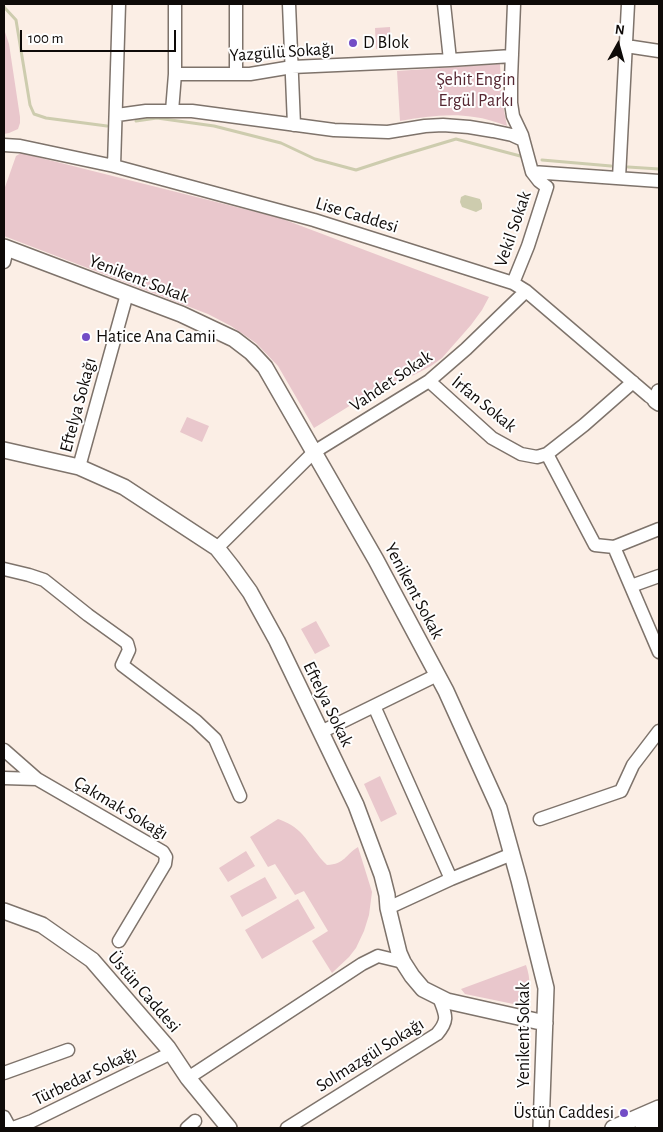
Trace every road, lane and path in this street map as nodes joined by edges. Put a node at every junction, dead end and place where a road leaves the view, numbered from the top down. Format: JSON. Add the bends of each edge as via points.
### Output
{"nodes":[{"id":1,"x":119,"y":4,"type":"edge"},
{"id":2,"x":175,"y":4,"type":"edge"},
{"id":3,"x":236,"y":4,"type":"edge"},
{"id":4,"x":289,"y":4,"type":"edge"},
{"id":5,"x":444,"y":4,"type":"edge"},
{"id":6,"x":514,"y":4,"type":"edge"},
{"id":7,"x":628,"y":4,"type":"edge"},
{"id":8,"x":626,"y":46,"type":"junction"},
{"id":9,"x":659,"y":51,"type":"edge"},
{"id":10,"x":512,"y":56,"type":"junction"},
{"id":11,"x":450,"y":60,"type":"junction"},
{"id":12,"x":292,"y":67,"type":"junction"},
{"id":13,"x":175,"y":74,"type":"junction"},
{"id":14,"x":236,"y":74,"type":"junction"},
{"id":15,"x":172,"y":111,"type":"junction"},
{"id":16,"x":116,"y":115,"type":"junction"},
{"id":17,"x":294,"y":124,"type":"junction"},
{"id":18,"x":523,"y":140,"type":"junction"},
{"id":19,"x":4,"y":145,"type":"edge"},
{"id":20,"x":114,"y":166,"type":"junction"},
{"id":21,"x":532,"y":172,"type":"junction"},
{"id":22,"x":619,"y":178,"type":"junction"},
{"id":23,"x":659,"y":181,"type":"edge"},
{"id":24,"x":5,"y":253,"type":"edge"},
{"id":25,"x":513,"y":283,"type":"junction"},
{"id":26,"x":526,"y":291,"type":"junction"},
{"id":27,"x":127,"y":294,"type":"junction"},
{"id":28,"x":429,"y":381,"type":"junction"},
{"id":29,"x":633,"y":382,"type":"junction"},
{"id":30,"x":658,"y":399,"type":"edge"},
{"id":31,"x":4,"y":450,"type":"edge"},
{"id":32,"x":314,"y":452,"type":"junction"},
{"id":33,"x":547,"y":454,"type":"junction"},
{"id":34,"x":79,"y":468,"type":"junction"},
{"id":35,"x":659,"y":529,"type":"edge"},
{"id":36,"x":614,"y":547,"type":"junction"},
{"id":37,"x":217,"y":548,"type":"junction"},
{"id":38,"x":4,"y":569,"type":"edge"},
{"id":39,"x":659,"y":576,"type":"edge"},
{"id":40,"x":631,"y":586,"type":"junction"},
{"id":41,"x":659,"y":652,"type":"edge"},
{"id":42,"x":437,"y":675,"type":"junction"},
{"id":43,"x":374,"y":706,"type":"junction"},
{"id":44,"x":659,"y":731,"type":"edge"},
{"id":45,"x":321,"y":732,"type":"junction"},
{"id":46,"x":4,"y":750,"type":"edge"},
{"id":47,"x":4,"y":778,"type":"edge"},
{"id":48,"x":37,"y":780,"type":"junction"},
{"id":49,"x":240,"y":796,"type":"dead end"},
{"id":50,"x":540,"y":819,"type":"dead end"},
{"id":51,"x":512,"y":854,"type":"junction"},
{"id":52,"x":451,"y":879,"type":"junction"},
{"id":53,"x":388,"y":908,"type":"junction"},
{"id":54,"x":4,"y":911,"type":"edge"},
{"id":55,"x":119,"y":941,"type":"dead end"},
{"id":56,"x":403,"y":962,"type":"junction"},
{"id":57,"x":439,"y":997,"type":"junction"},
{"id":58,"x":545,"y":1023,"type":"junction"},
{"id":59,"x":68,"y":1050,"type":"dead end"},
{"id":60,"x":171,"y":1053,"type":"junction"},
{"id":61,"x":4,"y":1073,"type":"edge"},
{"id":62,"x":188,"y":1078,"type":"junction"},
{"id":63,"x":659,"y":1108,"type":"edge"},
{"id":64,"x":4,"y":1117,"type":"edge"},
{"id":65,"x":659,"y":1121,"type":"edge"},
{"id":66,"x":35,"y":1125,"type":"edge"},
{"id":67,"x":11,"y":1128,"type":"edge"},
{"id":68,"x":229,"y":1128,"type":"edge"},
{"id":69,"x":287,"y":1128,"type":"edge"},
{"id":70,"x":541,"y":1128,"type":"edge"},
{"id":71,"x":612,"y":1128,"type":"edge"},
{"id":72,"x":643,"y":1128,"type":"edge"}],
"edges":[{"from":1,"to":16,"type":"street"},
{"from":2,"to":13,"type":"street"},
{"from":3,"to":14,"type":"street"},
{"from":4,"to":12,"type":"street"},
{"from":5,"to":11,"type":"street"},
{"from":6,"to":10,"type":"street"},
{"from":7,"to":8,"type":"street"},
{"from":8,"to":9,"type":"street"},
{"from":8,"to":22,"type":"street"},
{"from":10,"to":11,"type":"street","name":"Yazgülü Sokağı"},
{"from":10,"to":18,"type":"street","via":[[511,103]]},
{"from":11,"to":12,"type":"street","name":"Yazgülü Sokağı"},
{"from":12,"to":14,"type":"street","name":"Yazgülü Sokağı"},
{"from":12,"to":17,"type":"street"},
{"from":13,"to":14,"type":"street","name":"Yazgülü Sokağı"},
{"from":13,"to":15,"type":"street"},
{"from":15,"to":16,"type":"street","via":[[146,110]]},
{"from":15,"to":17,"type":"street"},
{"from":16,"to":20,"type":"street"},
{"from":17,"to":18,"type":"street","via":[[334,130],[388,132],[443,125],[512,135]]},
{"from":18,"to":21,"type":"street"},
{"from":19,"to":20,"type":"street","name":"Lise Caddesi"},
{"from":20,"to":25,"type":"street","name":"Lise Caddesi","via":[[314,220]]},
{"from":21,"to":22,"type":"street"},
{"from":21,"to":25,"type":"street","name":"Vekil Sokak","via":[[547,187]]},
{"from":22,"to":23,"type":"street"},
{"from":24,"to":27,"type":"street","name":"Yenikent Sokak"},
{"from":25,"to":26,"type":"street","name":"Lise Caddesi"},
{"from":26,"to":28,"type":"street","name":"Vahdet Sokak"},
{"from":26,"to":29,"type":"street","name":"Lise Caddesi"},
{"from":27,"to":32,"type":"street","name":"Yenikent Sokak","via":[[181,314],[234,339],[252,352],[265,366]]},
{"from":27,"to":34,"type":"street","name":"Eftelya Sokağı"},
{"from":28,"to":32,"type":"street","name":"Vahdet Sokak"},
{"from":28,"to":33,"type":"street","name":"İrfan Sokak","via":[[492,438],[530,456]]},
{"from":29,"to":30,"type":"street","name":"Lise Caddesi"},
{"from":29,"to":33,"type":"street"},
{"from":31,"to":34,"type":"street","name":"Eftelya Sokak"},
{"from":32,"to":37,"type":"street"},
{"from":32,"to":42,"type":"street","name":"Yenikent Sokak"},
{"from":33,"to":36,"type":"street","via":[[596,545]]},
{"from":34,"to":37,"type":"street","name":"Eftelya Sokak","via":[[124,487]]},
{"from":35,"to":36,"type":"street"},
{"from":36,"to":40,"type":"street"},
{"from":37,"to":45,"type":"street","name":"Eftelya Sokak","via":[[250,592]]},
{"from":38,"to":49,"type":"street","via":[[44,580],[127,643],[128,650],[122,665],[215,739]]},
{"from":39,"to":40,"type":"street"},
{"from":40,"to":41,"type":"street"},
{"from":42,"to":43,"type":"street"},
{"from":42,"to":51,"type":"street","name":"Yenikent Sokak","via":[[499,808]]},
{"from":43,"to":45,"type":"street"},
{"from":43,"to":52,"type":"street"},
{"from":44,"to":50,"type":"street","via":[[633,765],[621,791]]},
{"from":45,"to":53,"type":"street","name":"Eftelya Sokak","via":[[356,805],[382,874]]},
{"from":46,"to":48,"type":"street","name":"Çakmak Sokağı"},
{"from":47,"to":48,"type":"street"},
{"from":48,"to":55,"type":"street","name":"Çakmak Sokağı","via":[[163,852],[165,864]]},
{"from":51,"to":52,"type":"street"},
{"from":51,"to":58,"type":"street","name":"Yenikent Sokak","via":[[546,988]]},
{"from":52,"to":53,"type":"street"},
{"from":53,"to":56,"type":"street","name":"Eftelya Sokak"},
{"from":54,"to":60,"type":"street","name":"Üstün Caddesi","via":[[42,925],[92,960]]},
{"from":56,"to":57,"type":"street","name":"Eftelya Sokak","via":[[423,989]]},
{"from":56,"to":62,"type":"street","via":[[378,956],[362,964]]},
{"from":57,"to":58,"type":"street","name":"Eftelya Sokak"},
{"from":57,"to":69,"type":"street","name":"Solmazgül Sokağı","via":[[446,1018],[437,1034]]},
{"from":58,"to":70,"type":"street","name":"Yenikent Sokak"},
{"from":59,"to":61,"type":"street"},
{"from":60,"to":62,"type":"street","name":"Üstün Caddesi"},
{"from":60,"to":66,"type":"street","name":"Türbedar Sokağı"},
{"from":62,"to":68,"type":"street","name":"Üstün Caddesi"},
{"from":63,"to":71,"type":"street"},
{"from":64,"to":67,"type":"street"},
{"from":65,"to":72,"type":"street"},
{"from":66,"to":67,"type":"street","name":"Türbedar Sokağı"}]}
